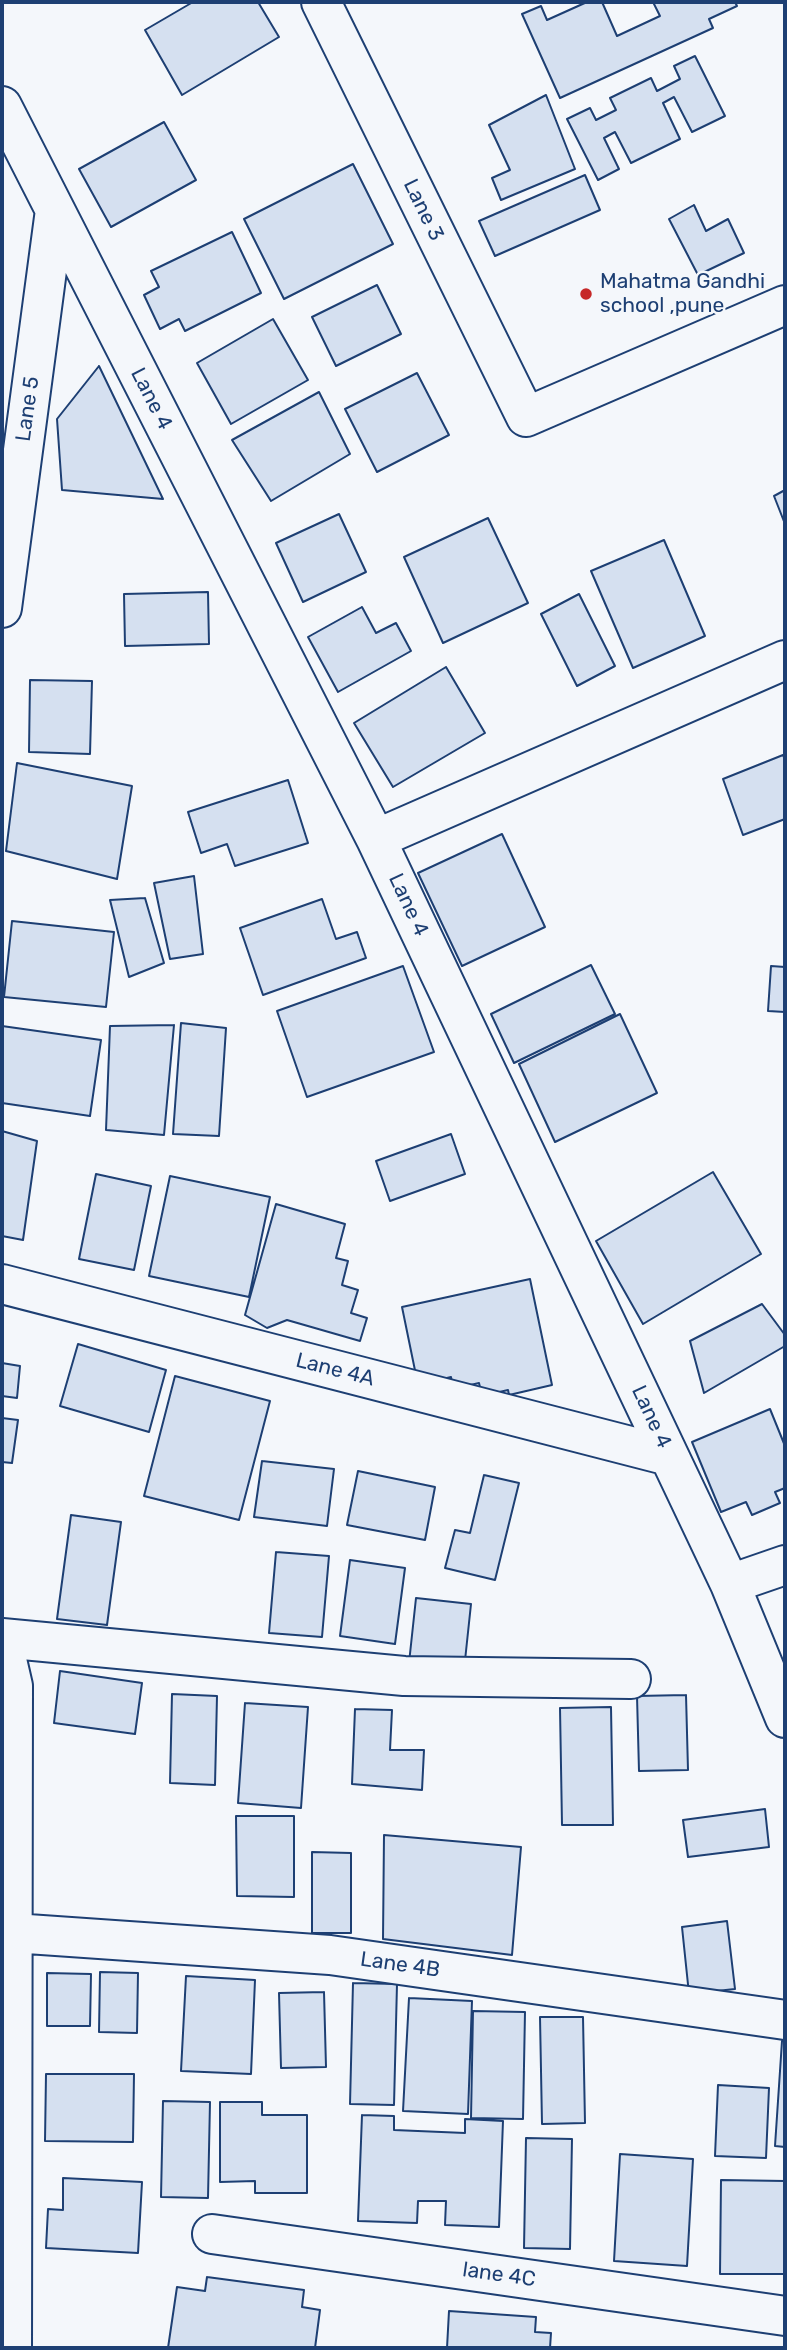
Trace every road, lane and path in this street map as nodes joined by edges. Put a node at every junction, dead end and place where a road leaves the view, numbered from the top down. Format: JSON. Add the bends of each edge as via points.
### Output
{"nodes":[{"id":1,"x":321,"y":2,"type":"edge"},
{"id":2,"x":2,"y":106,"type":"edge"},
{"id":3,"x":55,"y":210,"type":"junction"},
{"id":4,"x":785,"y":305,"type":"edge"},
{"id":5,"x":2,"y":608,"type":"edge"},
{"id":6,"x":785,"y":660,"type":"edge"},
{"id":7,"x":376,"y":839,"type":"junction"},
{"id":8,"x":2,"y":1284,"type":"edge"},
{"id":9,"x":669,"y":1456,"type":"junction"},
{"id":10,"x":785,"y":1565,"type":"edge"},
{"id":11,"x":730,"y":1584,"type":"junction"},
{"id":12,"x":2,"y":1638,"type":"edge"},
{"id":13,"x":631,"y":1679,"type":"dead end"},
{"id":14,"x":785,"y":1718,"type":"edge"},
{"id":15,"x":7,"y":1842,"type":"edge"},
{"id":16,"x":13,"y":1933,"type":"junction"},
{"id":17,"x":785,"y":2020,"type":"edge"},
{"id":18,"x":7,"y":2108,"type":"edge"},
{"id":19,"x":212,"y":2234,"type":"dead end"},
{"id":20,"x":785,"y":2316,"type":"edge"},
{"id":21,"x":12,"y":2348,"type":"edge"}],
"edges":[{"from":1,"to":4,"type":"street","name":"Lane 3","via":[[526,417]]},
{"from":2,"to":3,"type":"street","name":"Lane 4"},
{"from":3,"to":5,"type":"street","name":"Lane 5"},
{"from":3,"to":7,"type":"street","name":"Lane 4"},
{"from":6,"to":7,"type":"street"},
{"from":7,"to":9,"type":"street","name":"Lane 4"},
{"from":8,"to":9,"type":"street","name":"Lane 4A"},
{"from":9,"to":11,"type":"street","name":"Lane 4"},
{"from":10,"to":11,"type":"street"},
{"from":11,"to":14,"type":"street","name":"Lane 4"},
{"from":12,"to":13,"type":"street","via":[[404,1676]]},
{"from":12,"to":15,"type":"street","via":[[13,1686]]},
{"from":15,"to":16,"type":"street"},
{"from":16,"to":17,"type":"street","name":"Lane 4B","via":[[330,1955]]},
{"from":16,"to":18,"type":"street"},
{"from":18,"to":21,"type":"street"},
{"from":19,"to":20,"type":"street","name":"lane 4C"}]}
